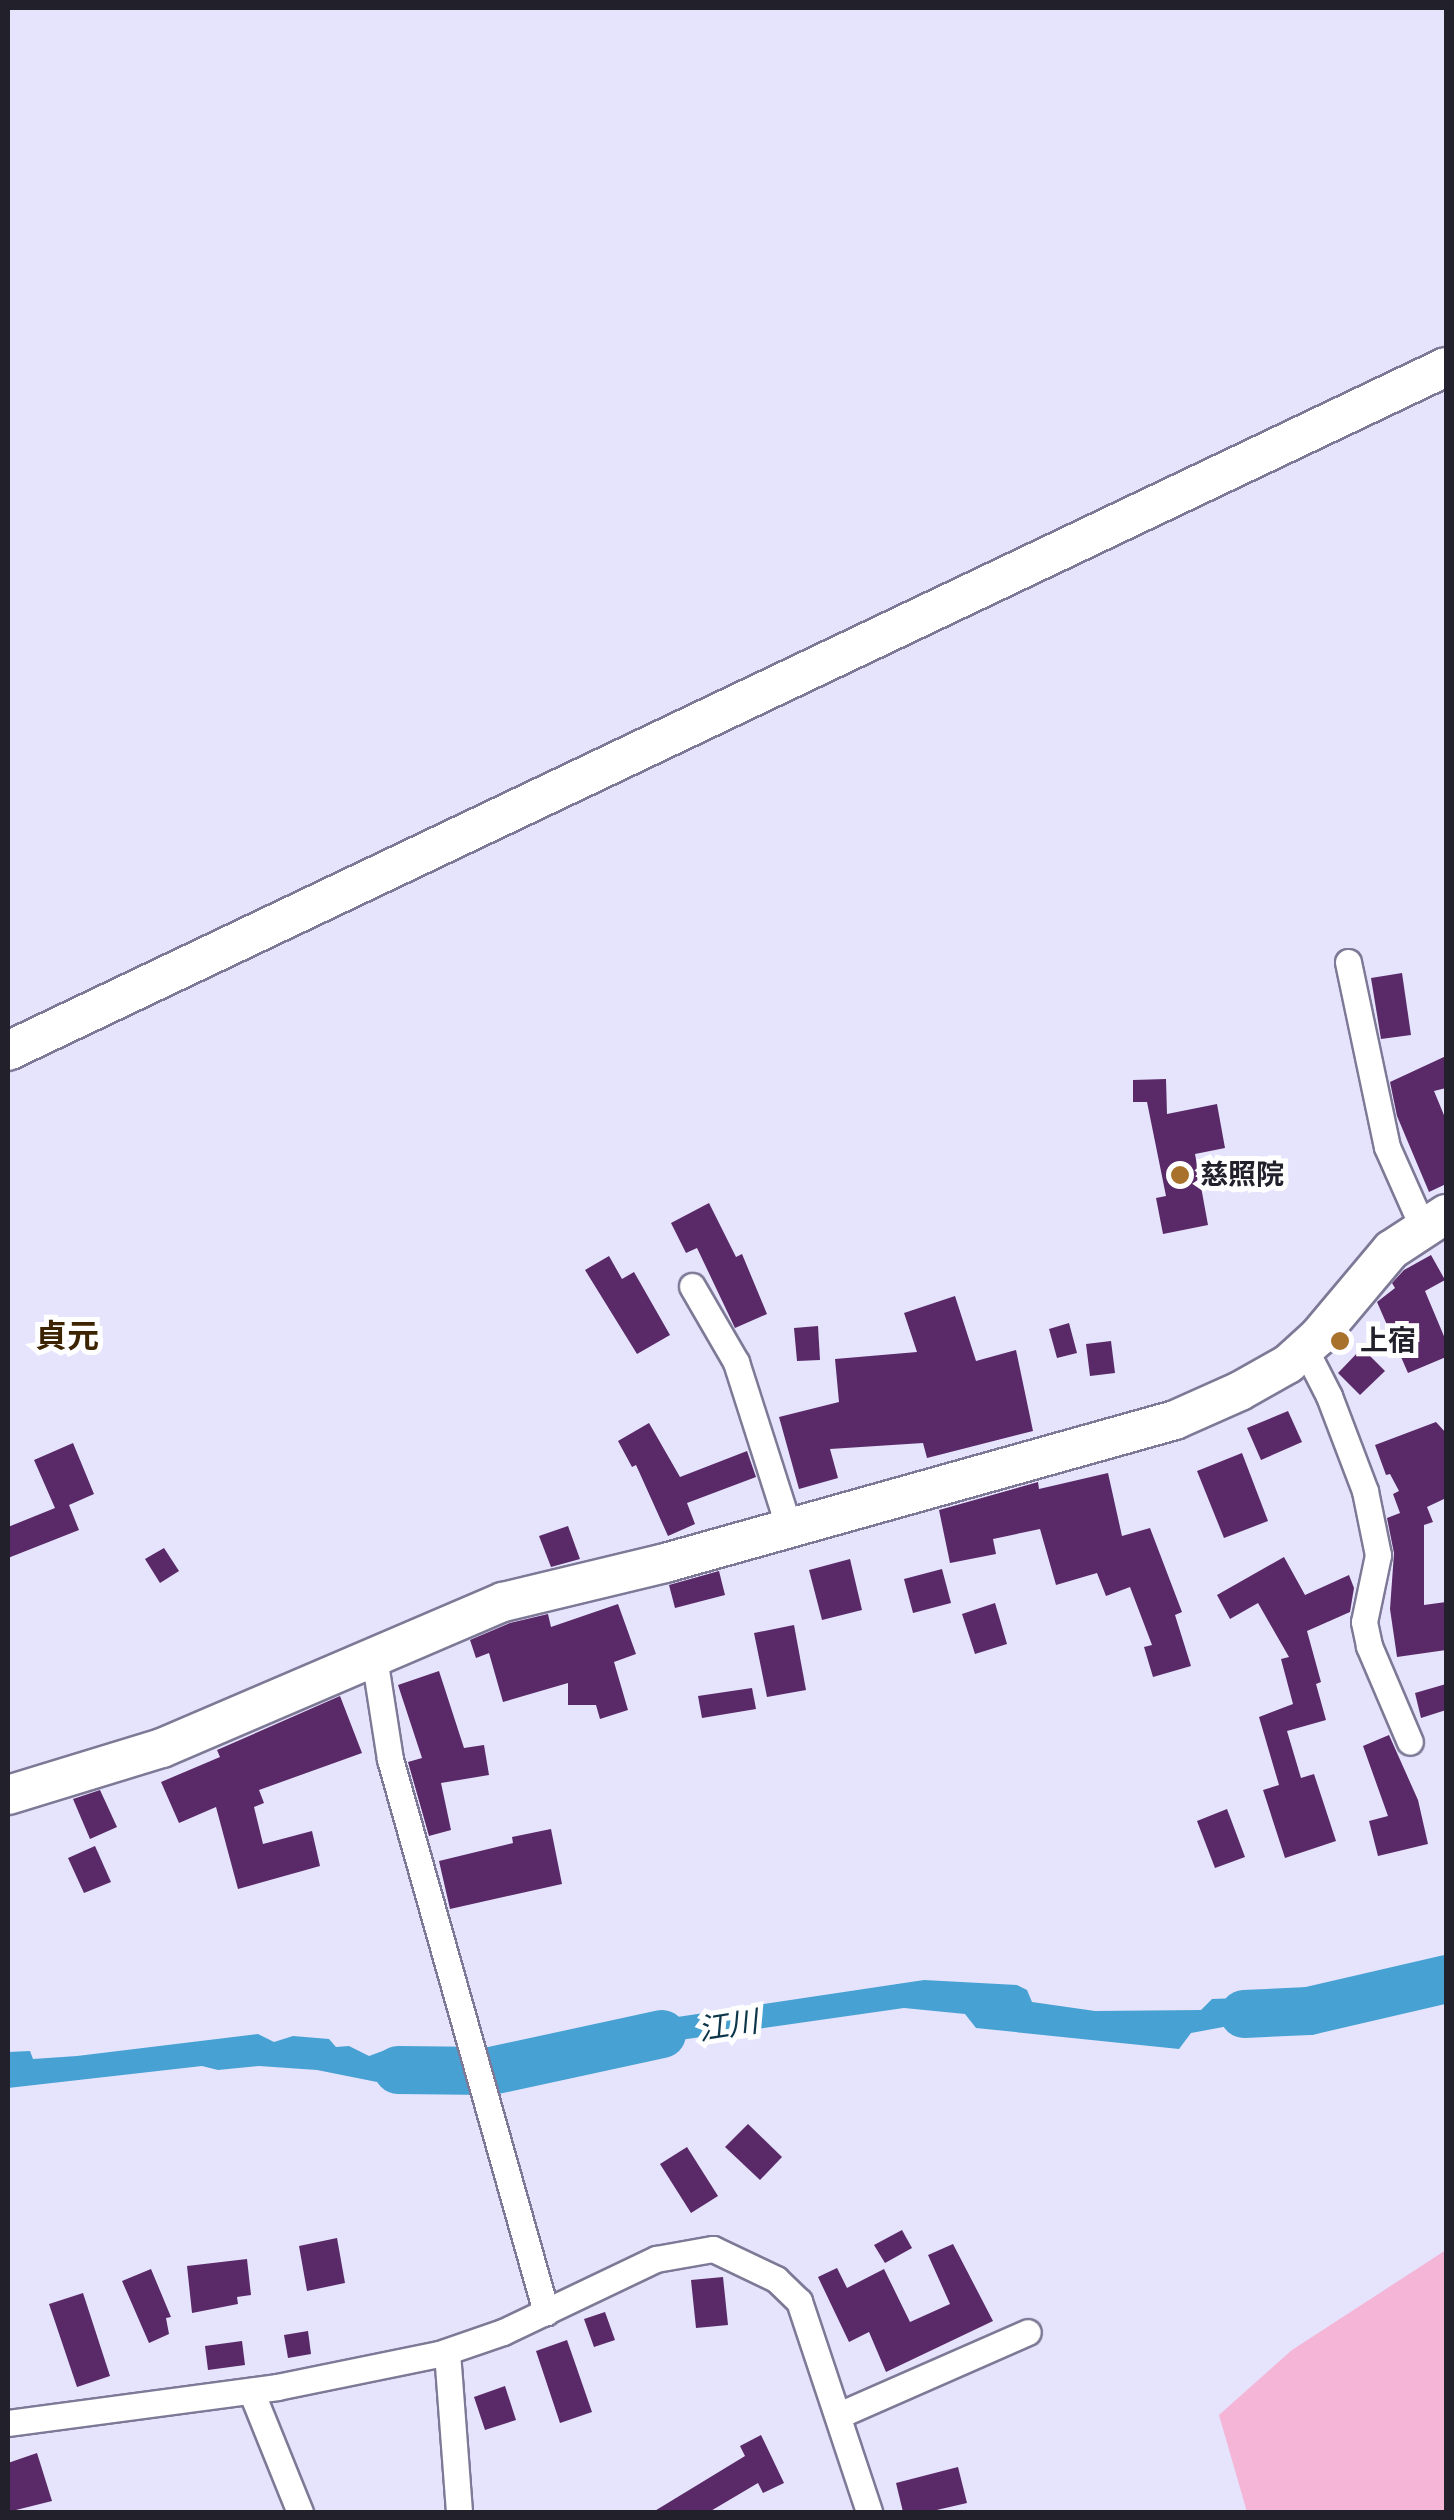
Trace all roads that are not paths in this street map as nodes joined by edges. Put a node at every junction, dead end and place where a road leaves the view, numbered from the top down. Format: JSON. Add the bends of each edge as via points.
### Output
{"nodes":[{"id":1,"x":1446,"y":367,"type":"edge"},
{"id":2,"x":1348,"y":962,"type":"dead end"},
{"id":3,"x":8,"y":1051,"type":"edge"},
{"id":4,"x":1435,"y":1221,"type":"edge"},
{"id":5,"x":692,"y":1286,"type":"dead end"},
{"id":6,"x":1305,"y":1349,"type":"junction"},
{"id":7,"x":789,"y":1528,"type":"junction"},
{"id":8,"x":374,"y":1657,"type":"junction"},
{"id":9,"x":1410,"y":1742,"type":"dead end"},
{"id":10,"x":8,"y":1795,"type":"edge"},
{"id":11,"x":546,"y":2312,"type":"junction"},
{"id":12,"x":1028,"y":2332,"type":"dead end"},
{"id":13,"x":447,"y":2352,"type":"junction"},
{"id":14,"x":250,"y":2391,"type":"junction"},
{"id":15,"x":839,"y":2415,"type":"junction"},
{"id":16,"x":8,"y":2423,"type":"edge"},
{"id":17,"x":300,"y":2512,"type":"edge"},
{"id":18,"x":459,"y":2512,"type":"edge"},
{"id":19,"x":869,"y":2512,"type":"edge"}],
"edges":[{"from":1,"to":3,"type":"street"},
{"from":2,"to":4,"type":"street","via":[[1387,1147]]},
{"from":4,"to":6,"type":"street","via":[[1390,1250]]},
{"from":5,"to":7,"type":"street","via":[[736,1362]]},
{"from":6,"to":7,"type":"street","via":[[1240,1392],[1174,1420]]},
{"from":6,"to":9,"type":"street","via":[[1365,1491],[1378,1556],[1364,1622],[1368,1646]]},
{"from":7,"to":8,"type":"street","via":[[504,1602]]},
{"from":8,"to":10,"type":"street","via":[[162,1748]]},
{"from":8,"to":11,"type":"street","via":[[390,1759]]},
{"from":11,"to":13,"type":"street"},
{"from":11,"to":15,"type":"street","via":[[656,2259],[713,2250],[776,2279],[799,2301]]},
{"from":12,"to":15,"type":"street"},
{"from":13,"to":14,"type":"street"},
{"from":13,"to":18,"type":"street"},
{"from":14,"to":16,"type":"street"},
{"from":14,"to":17,"type":"street"},
{"from":15,"to":19,"type":"street"}]}
